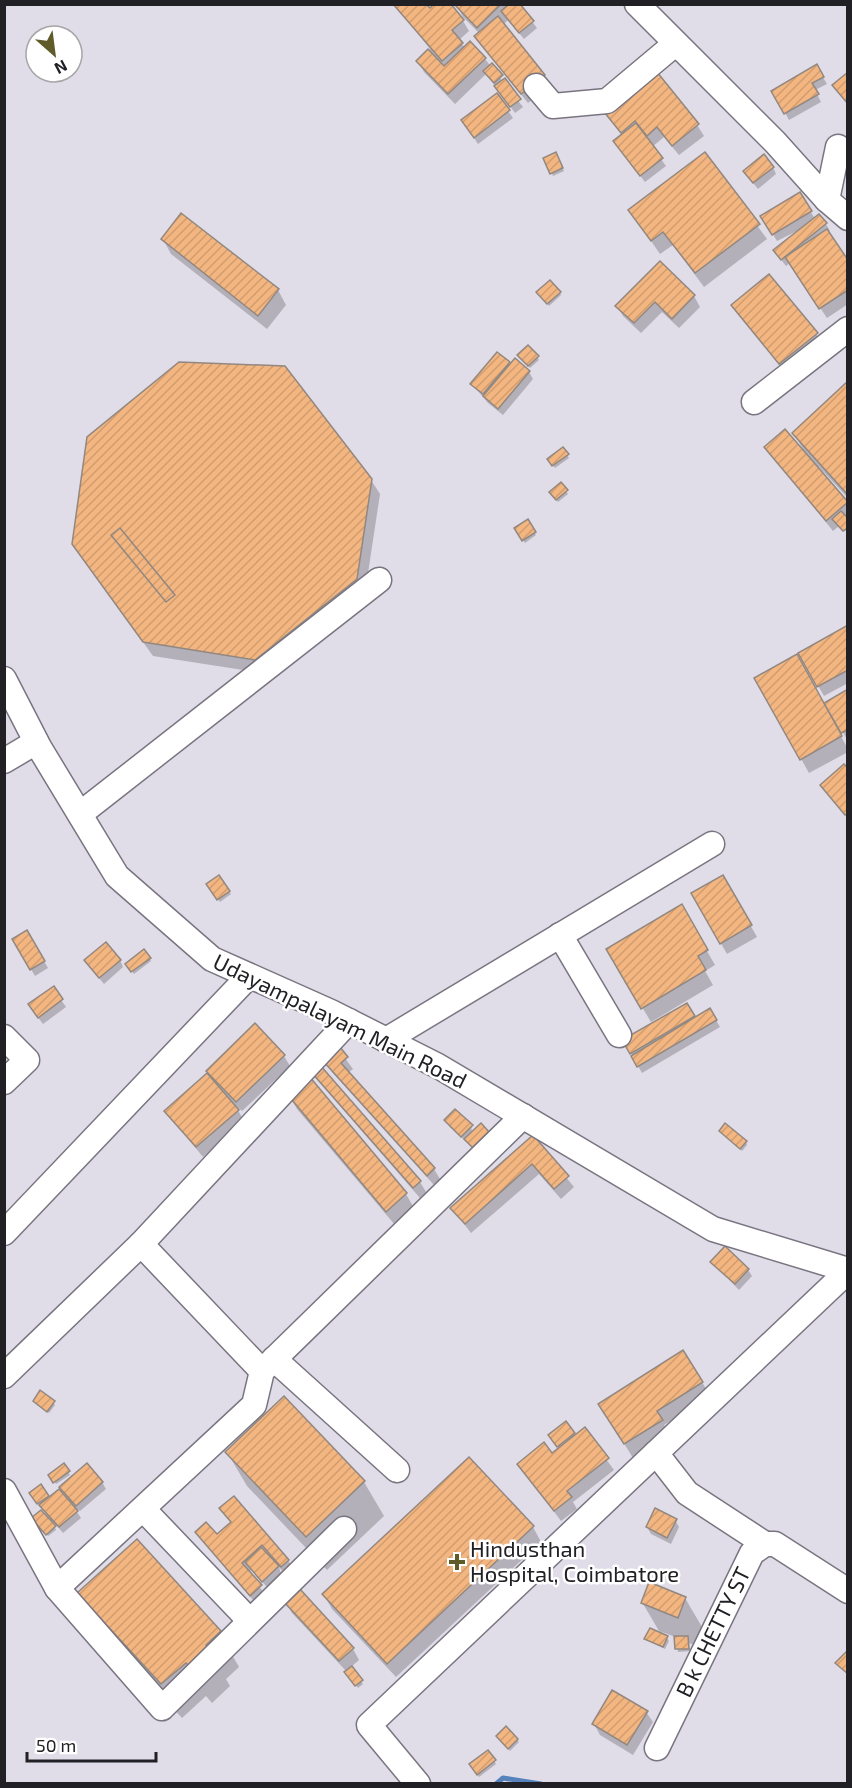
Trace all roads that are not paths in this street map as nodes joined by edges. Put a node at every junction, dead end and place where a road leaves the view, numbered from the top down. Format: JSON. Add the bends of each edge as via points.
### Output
{"nodes":[{"id":1,"x":637,"y":4,"type":"edge"},
{"id":2,"x":675,"y":44,"type":"junction"},
{"id":3,"x":536,"y":86,"type":"dead end"},
{"id":4,"x":838,"y":147,"type":"dead end"},
{"id":5,"x":827,"y":200,"type":"junction"},
{"id":6,"x":848,"y":218,"type":"edge"},
{"id":7,"x":848,"y":329,"type":"edge"},
{"id":8,"x":754,"y":402,"type":"dead end"},
{"id":9,"x":379,"y":580,"type":"dead end"},
{"id":10,"x":4,"y":679,"type":"edge"},
{"id":11,"x":36,"y":742,"type":"junction"},
{"id":12,"x":4,"y":761,"type":"edge"},
{"id":13,"x":80,"y":814,"type":"junction"},
{"id":14,"x":711,"y":844,"type":"dead end"},
{"id":15,"x":560,"y":934,"type":"junction"},
{"id":16,"x":249,"y":976,"type":"junction"},
{"id":17,"x":349,"y":1021,"type":"junction"},
{"id":18,"x":619,"y":1035,"type":"dead end"},
{"id":19,"x":4,"y":1037,"type":"edge"},
{"id":20,"x":386,"y":1040,"type":"junction"},
{"id":21,"x":4,"y":1082,"type":"edge"},
{"id":22,"x":523,"y":1116,"type":"junction"},
{"id":23,"x":4,"y":1233,"type":"edge"},
{"id":24,"x":141,"y":1244,"type":"junction"},
{"id":25,"x":848,"y":1270,"type":"edge"},
{"id":26,"x":268,"y":1365,"type":"junction"},
{"id":27,"x":4,"y":1376,"type":"edge"},
{"id":28,"x":656,"y":1453,"type":"junction"},
{"id":29,"x":398,"y":1470,"type":"dead end"},
{"id":30,"x":4,"y":1491,"type":"edge"},
{"id":31,"x":144,"y":1510,"type":"junction"},
{"id":32,"x":344,"y":1529,"type":"dead end"},
{"id":33,"x":765,"y":1544,"type":"junction"},
{"id":34,"x":57,"y":1588,"type":"junction"},
{"id":35,"x":848,"y":1591,"type":"edge"},
{"id":36,"x":249,"y":1620,"type":"junction"},
{"id":37,"x":657,"y":1748,"type":"dead end"},
{"id":38,"x":418,"y":1784,"type":"edge"}],
"edges":[{"from":1,"to":2,"type":"street"},
{"from":2,"to":3,"type":"street","via":[[606,101],[553,106]]},
{"from":2,"to":5,"type":"street","via":[[775,142]]},
{"from":4,"to":5,"type":"street"},
{"from":5,"to":6,"type":"street"},
{"from":7,"to":8,"type":"street"},
{"from":9,"to":13,"type":"street"},
{"from":10,"to":11,"type":"street","name":"Udayampalayam Main Road"},
{"from":11,"to":12,"type":"street"},
{"from":11,"to":13,"type":"street","name":"Udayampalayam Main Road"},
{"from":13,"to":16,"type":"street","name":"Udayampalayam Main Road","via":[[117,876],[212,959]]},
{"from":14,"to":15,"type":"street"},
{"from":15,"to":18,"type":"street"},
{"from":15,"to":20,"type":"street"},
{"from":16,"to":17,"type":"street","name":"Udayampalayam Main Road"},
{"from":16,"to":23,"type":"street"},
{"from":17,"to":20,"type":"street","name":"Udayampalayam Main Road"},
{"from":17,"to":24,"type":"street"},
{"from":19,"to":21,"type":"street","via":[[27,1060]]},
{"from":20,"to":22,"type":"street","name":"Udayampalayam Main Road"},
{"from":22,"to":25,"type":"street","name":"Udayampalayam Main Road","via":[[713,1228]]},
{"from":22,"to":26,"type":"street"},
{"from":24,"to":26,"type":"street"},
{"from":24,"to":27,"type":"street"},
{"from":25,"to":28,"type":"street"},
{"from":26,"to":29,"type":"street"},
{"from":26,"to":31,"type":"street","via":[[254,1405]]},
{"from":28,"to":33,"type":"street","via":[[687,1493]]},
{"from":28,"to":38,"type":"street","via":[[369,1725]]},
{"from":30,"to":34,"type":"street"},
{"from":31,"to":34,"type":"street"},
{"from":31,"to":36,"type":"street"},
{"from":32,"to":36,"type":"street"},
{"from":33,"to":35,"type":"street","name":"B k CHETTY ST","via":[[775,1544]]},
{"from":33,"to":37,"type":"street","name":"B k CHETTY ST","via":[[752,1554]]},
{"from":34,"to":36,"type":"street","via":[[162,1708]]}]}
